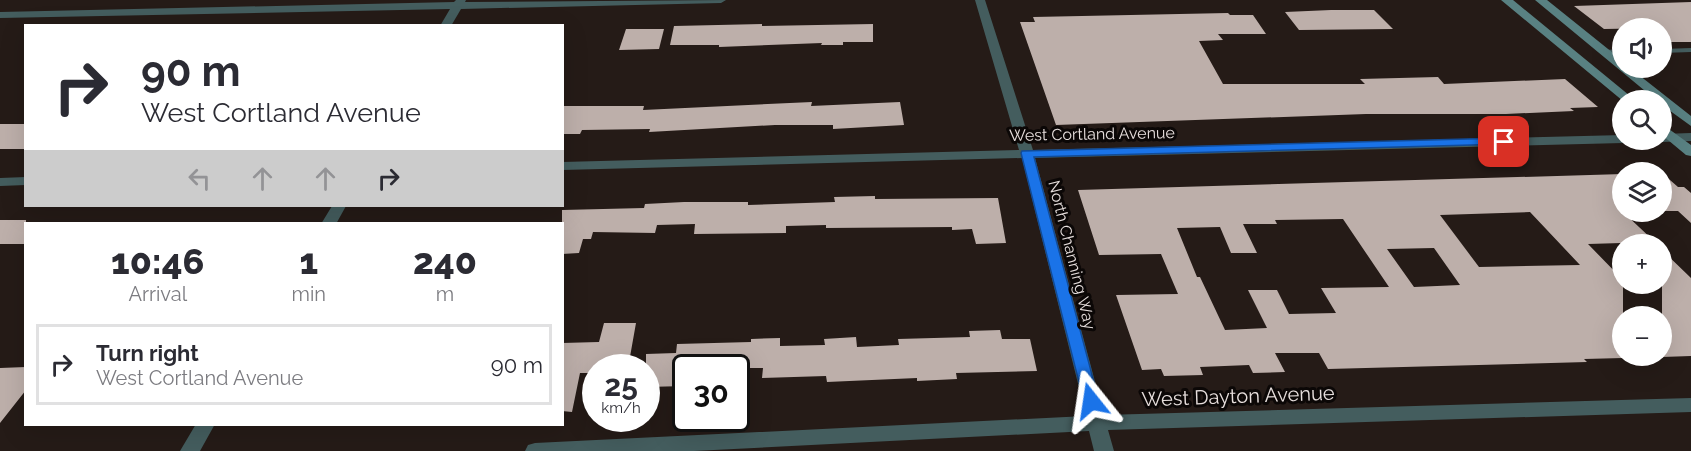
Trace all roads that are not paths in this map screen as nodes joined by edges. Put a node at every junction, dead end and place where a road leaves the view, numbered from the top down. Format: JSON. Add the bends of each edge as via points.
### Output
{"nodes":[{"id":1,"x":721,"y":0,"type":"edge"},
{"id":2,"x":980,"y":0,"type":"edge"},
{"id":3,"x":1506,"y":0,"type":"edge"},
{"id":4,"x":1540,"y":0,"type":"edge"},
{"id":5,"x":459,"y":3,"type":"edge"},
{"id":6,"x":0,"y":15,"type":"edge"},
{"id":7,"x":446,"y":24,"type":"edge"},
{"id":8,"x":1691,"y":50,"type":"edge"},
{"id":9,"x":1672,"y":51,"type":"edge"},
{"id":10,"x":1604,"y":52,"type":"junction"},
{"id":11,"x":1612,"y":52,"type":"edge"},
{"id":12,"x":1612,"y":58,"type":"edge"},
{"id":13,"x":1637,"y":78,"type":"edge"},
{"id":14,"x":1617,"y":90,"type":"edge"},
{"id":15,"x":1691,"y":122,"type":"edge"},
{"id":16,"x":1691,"y":137,"type":"edge"},
{"id":17,"x":1672,"y":138,"type":"edge"},
{"id":18,"x":1612,"y":139,"type":"edge"},
{"id":19,"x":1672,"y":140,"type":"edge"},
{"id":20,"x":1691,"y":152,"type":"edge"},
{"id":21,"x":1027,"y":153,"type":"junction"},
{"id":22,"x":564,"y":166,"type":"edge"},
{"id":23,"x":24,"y":181,"type":"edge"},
{"id":24,"x":0,"y":182,"type":"edge"},
{"id":25,"x":338,"y":207,"type":"edge"},
{"id":26,"x":329,"y":222,"type":"edge"},
{"id":27,"x":1691,"y":405,"type":"edge"},
{"id":28,"x":1096,"y":423,"type":"junction"},
{"id":29,"x":205,"y":426,"type":"edge"},
{"id":30,"x":190,"y":451,"type":"edge"},
{"id":31,"x":536,"y":451,"type":"edge"},
{"id":32,"x":1104,"y":451,"type":"edge"}],
"edges":[{"from":1,"to":5,"type":"street"},
{"from":2,"to":21,"type":"street","name":"North Channing Way"},
{"from":3,"to":14,"type":"main road"},
{"from":4,"to":10,"type":"main road"},
{"from":5,"to":6,"type":"street"},
{"from":5,"to":7,"type":"street"},
{"from":8,"to":9,"type":"lane"},
{"from":10,"to":11,"type":"lane"},
{"from":10,"to":12,"type":"main road"},
{"from":13,"to":15,"type":"main road"},
{"from":16,"to":17,"type":"street"},
{"from":18,"to":21,"type":"street","name":"West Cortland Avenue"},
{"from":19,"to":20,"type":"main road"},
{"from":21,"to":22,"type":"street","name":"West Cortland Avenue"},
{"from":21,"to":28,"type":"street","name":"North Channing Way"},
{"from":23,"to":24,"type":"street"},
{"from":25,"to":26,"type":"street"},
{"from":27,"to":28,"type":"street","name":"West Dayton Avenue"},
{"from":28,"to":31,"type":"street","name":"West Dayton Avenue"},
{"from":28,"to":32,"type":"street","name":"North Channing Way"},
{"from":29,"to":30,"type":"street"}]}
